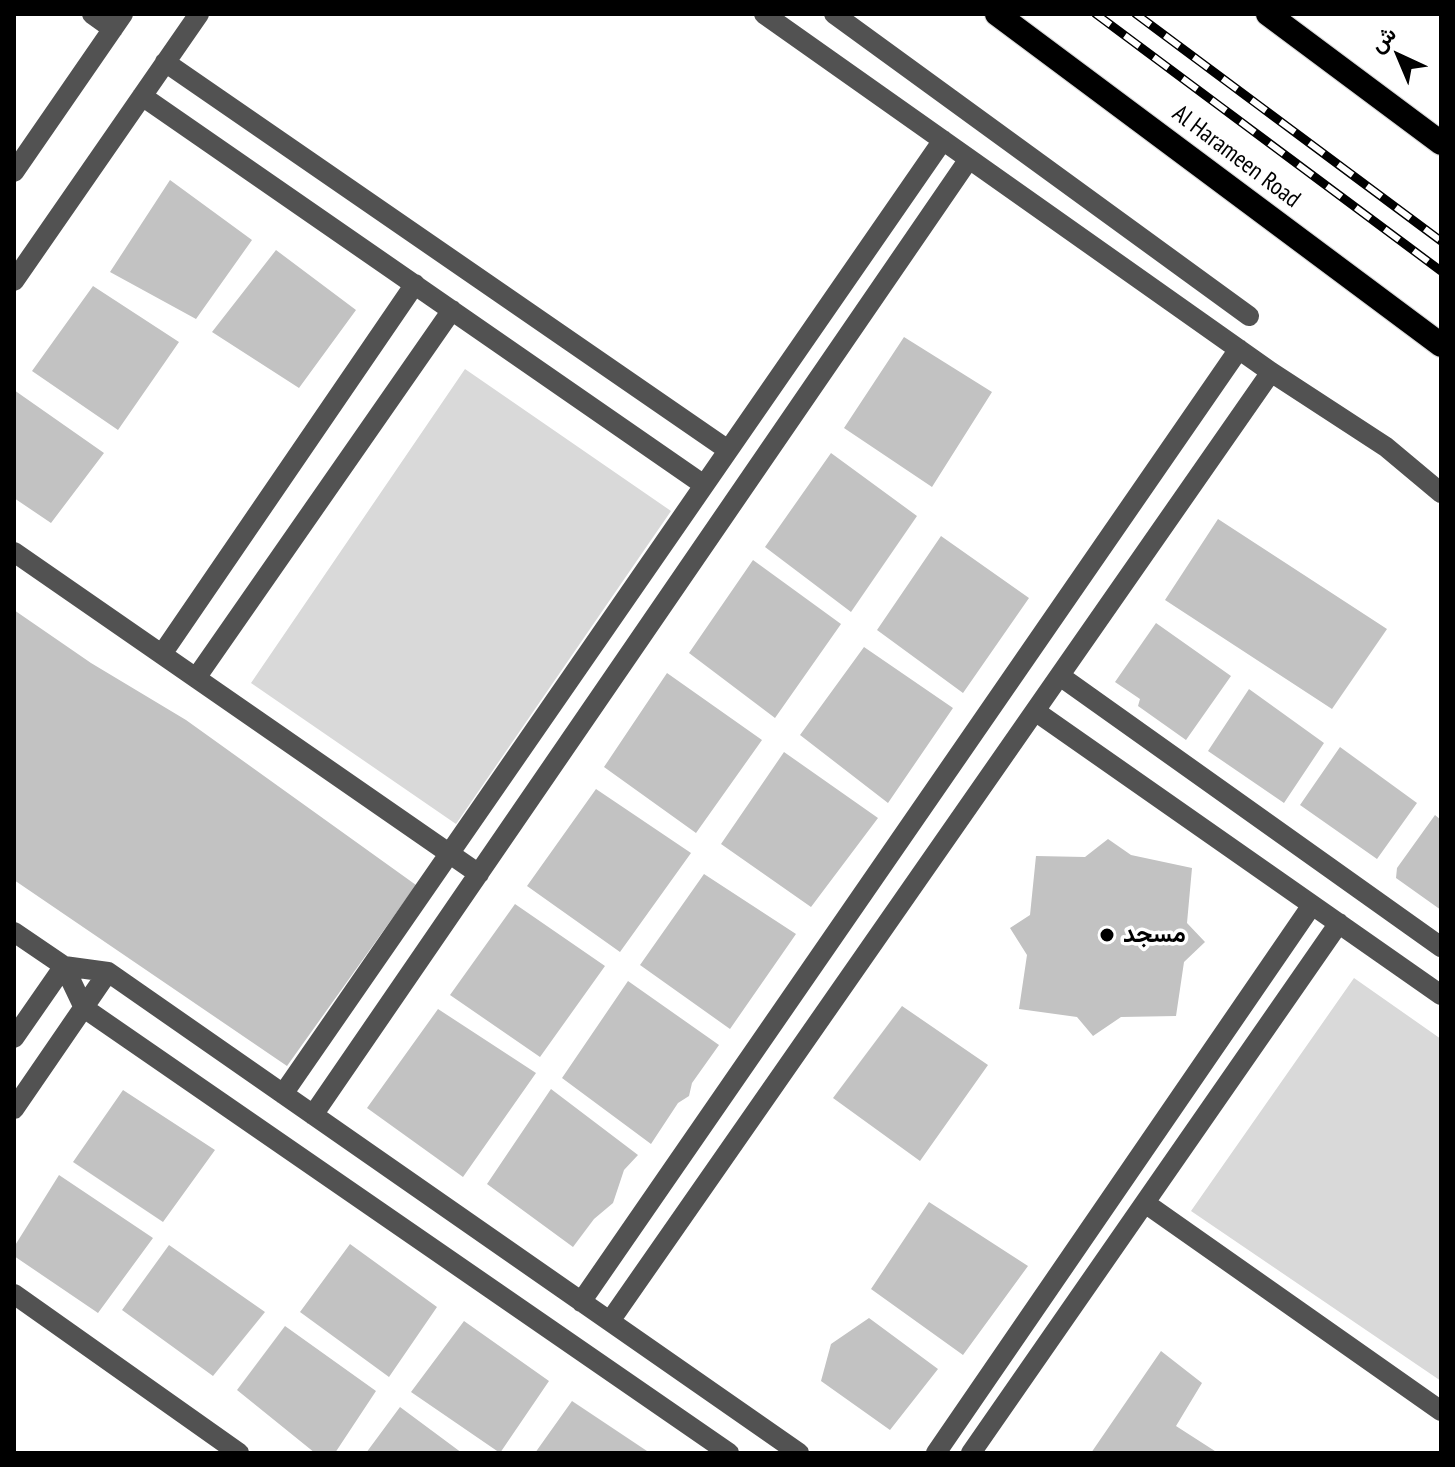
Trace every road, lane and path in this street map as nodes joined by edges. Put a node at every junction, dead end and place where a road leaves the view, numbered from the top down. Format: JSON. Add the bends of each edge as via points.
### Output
{"nodes":[{"id":1,"x":92,"y":14,"type":"edge"},
{"id":2,"x":199,"y":14,"type":"edge"},
{"id":3,"x":764,"y":14,"type":"edge"},
{"id":4,"x":834,"y":14,"type":"edge"},
{"id":5,"x":997,"y":14,"type":"edge"},
{"id":6,"x":1268,"y":14,"type":"edge"},
{"id":7,"x":118,"y":21,"type":"edge"},
{"id":8,"x":165,"y":62,"type":"junction"},
{"id":9,"x":142,"y":96,"type":"junction"},
{"id":10,"x":943,"y":140,"type":"junction"},
{"id":11,"x":1441,"y":143,"type":"edge"},
{"id":12,"x":969,"y":159,"type":"junction"},
{"id":13,"x":14,"y":172,"type":"edge"},
{"id":14,"x":14,"y":281,"type":"edge"},
{"id":15,"x":415,"y":284,"type":"junction"},
{"id":16,"x":452,"y":310,"type":"junction"},
{"id":17,"x":1249,"y":316,"type":"dead end"},
{"id":18,"x":1441,"y":345,"type":"edge"},
{"id":19,"x":1239,"y":349,"type":"junction"},
{"id":20,"x":1271,"y":372,"type":"junction"},
{"id":21,"x":728,"y":450,"type":"junction"},
{"id":22,"x":704,"y":485,"type":"junction"},
{"id":23,"x":1441,"y":493,"type":"edge"},
{"id":24,"x":14,"y":552,"type":"edge"},
{"id":25,"x":162,"y":654,"type":"junction"},
{"id":26,"x":1060,"y":676,"type":"junction"},
{"id":27,"x":196,"y":678,"type":"junction"},
{"id":28,"x":1035,"y":711,"type":"junction"},
{"id":29,"x":449,"y":853,"type":"junction"},
{"id":30,"x":479,"y":874,"type":"junction"},
{"id":31,"x":1312,"y":905,"type":"junction"},
{"id":32,"x":1339,"y":923,"type":"junction"},
{"id":33,"x":14,"y":932,"type":"edge"},
{"id":34,"x":1441,"y":947,"type":"edge"},
{"id":35,"x":64,"y":966,"type":"junction"},
{"id":36,"x":108,"y":972,"type":"junction"},
{"id":37,"x":1441,"y":995,"type":"edge"},
{"id":38,"x":84,"y":1008,"type":"junction"},
{"id":39,"x":14,"y":1038,"type":"edge"},
{"id":40,"x":283,"y":1094,"type":"junction"},
{"id":41,"x":14,"y":1109,"type":"edge"},
{"id":42,"x":313,"y":1115,"type":"junction"},
{"id":43,"x":1145,"y":1203,"type":"junction"},
{"id":44,"x":14,"y":1294,"type":"edge"},
{"id":45,"x":581,"y":1302,"type":"junction"},
{"id":46,"x":610,"y":1321,"type":"junction"},
{"id":47,"x":1441,"y":1411,"type":"edge"},
{"id":48,"x":239,"y":1453,"type":"edge"},
{"id":49,"x":729,"y":1453,"type":"edge"},
{"id":50,"x":799,"y":1453,"type":"edge"},
{"id":51,"x":936,"y":1453,"type":"edge"},
{"id":52,"x":971,"y":1453,"type":"edge"}],
"edges":[{"from":1,"to":7,"type":"street"},
{"from":2,"to":8,"type":"street"},
{"from":3,"to":10,"type":"street"},
{"from":4,"to":17,"type":"street"},
{"from":5,"to":18,"type":"highway","name":"Al Harameen Road"},
{"from":6,"to":11,"type":"highway"},
{"from":7,"to":13,"type":"street"},
{"from":8,"to":9,"type":"street"},
{"from":8,"to":21,"type":"street"},
{"from":9,"to":14,"type":"street"},
{"from":9,"to":15,"type":"street"},
{"from":10,"to":12,"type":"street"},
{"from":10,"to":21,"type":"street"},
{"from":12,"to":19,"type":"street"},
{"from":12,"to":30,"type":"street"},
{"from":15,"to":16,"type":"street"},
{"from":15,"to":25,"type":"street"},
{"from":16,"to":22,"type":"street"},
{"from":16,"to":27,"type":"street"},
{"from":19,"to":20,"type":"street"},
{"from":19,"to":45,"type":"street"},
{"from":20,"to":23,"type":"street","via":[[1386,447]]},
{"from":20,"to":26,"type":"street"},
{"from":21,"to":22,"type":"street"},
{"from":22,"to":29,"type":"street"},
{"from":24,"to":25,"type":"street"},
{"from":25,"to":27,"type":"street"},
{"from":26,"to":28,"type":"street"},
{"from":26,"to":34,"type":"street"},
{"from":27,"to":29,"type":"street"},
{"from":28,"to":31,"type":"street"},
{"from":28,"to":46,"type":"street"},
{"from":29,"to":30,"type":"street"},
{"from":29,"to":40,"type":"street"},
{"from":30,"to":42,"type":"street"},
{"from":31,"to":32,"type":"street"},
{"from":31,"to":51,"type":"street"},
{"from":32,"to":37,"type":"street"},
{"from":32,"to":43,"type":"street"},
{"from":33,"to":35,"type":"street"},
{"from":35,"to":36,"type":"street"},
{"from":35,"to":38,"type":"street"},
{"from":35,"to":39,"type":"street"},
{"from":36,"to":38,"type":"street"},
{"from":36,"to":40,"type":"street"},
{"from":38,"to":41,"type":"street"},
{"from":38,"to":49,"type":"street"},
{"from":40,"to":42,"type":"street"},
{"from":42,"to":45,"type":"street"},
{"from":43,"to":47,"type":"street"},
{"from":43,"to":52,"type":"street"},
{"from":44,"to":48,"type":"street"},
{"from":45,"to":46,"type":"street"},
{"from":46,"to":50,"type":"street"}]}
